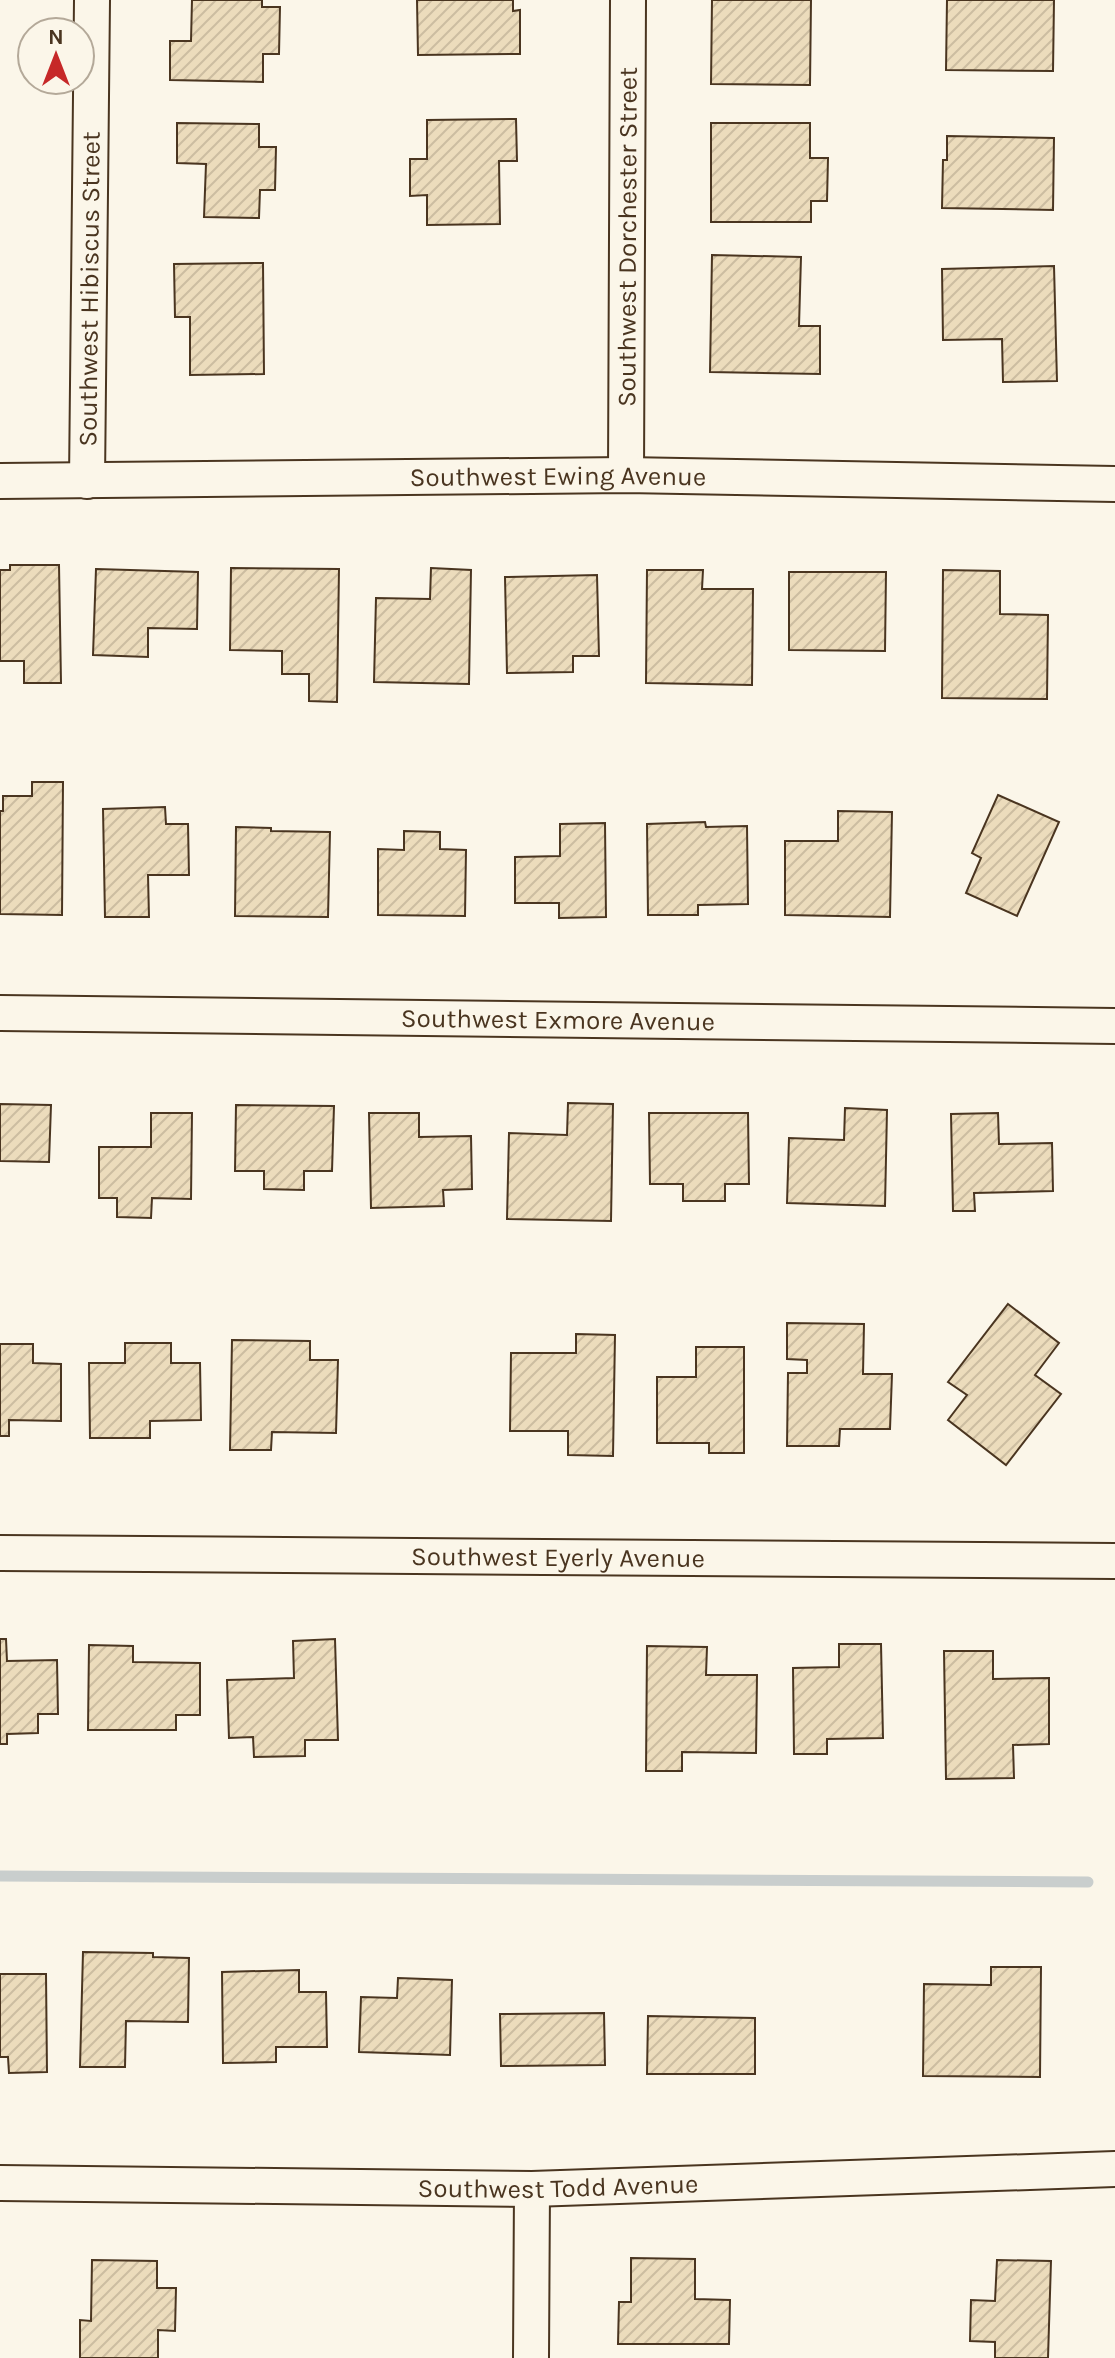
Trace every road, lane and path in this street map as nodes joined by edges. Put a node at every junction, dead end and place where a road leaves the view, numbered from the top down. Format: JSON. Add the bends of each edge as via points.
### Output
{"nodes":[{"id":1,"x":92,"y":0,"type":"edge"},
{"id":2,"x":628,"y":0,"type":"edge"},
{"id":3,"x":626,"y":475,"type":"junction"},
{"id":4,"x":0,"y":481,"type":"edge"},
{"id":5,"x":87,"y":481,"type":"junction"},
{"id":6,"x":1115,"y":484,"type":"edge"},
{"id":7,"x":0,"y":1013,"type":"edge"},
{"id":8,"x":1115,"y":1026,"type":"edge"},
{"id":9,"x":0,"y":1553,"type":"edge"},
{"id":10,"x":1115,"y":1561,"type":"edge"},
{"id":11,"x":1115,"y":2169,"type":"edge"},
{"id":12,"x":0,"y":2183,"type":"edge"},
{"id":13,"x":532,"y":2189,"type":"junction"},
{"id":14,"x":531,"y":2358,"type":"edge"}],
"edges":[{"from":1,"to":5,"type":"street","name":"Southwest Hibiscus Street"},
{"from":2,"to":3,"type":"street","name":"Southwest Dorchester Street"},
{"from":3,"to":5,"type":"street","name":"Southwest Ewing Avenue"},
{"from":3,"to":6,"type":"street","name":"Southwest Ewing Avenue"},
{"from":4,"to":5,"type":"street","name":"Southwest Ewing Avenue"},
{"from":7,"to":8,"type":"street","name":"Southwest Exmore Avenue"},
{"from":9,"to":10,"type":"street","name":"Southwest Eyerly Avenue"},
{"from":11,"to":13,"type":"street","name":"Southwest Todd Avenue"},
{"from":12,"to":13,"type":"street","name":"Southwest Todd Avenue"},
{"from":13,"to":14,"type":"street"}]}
